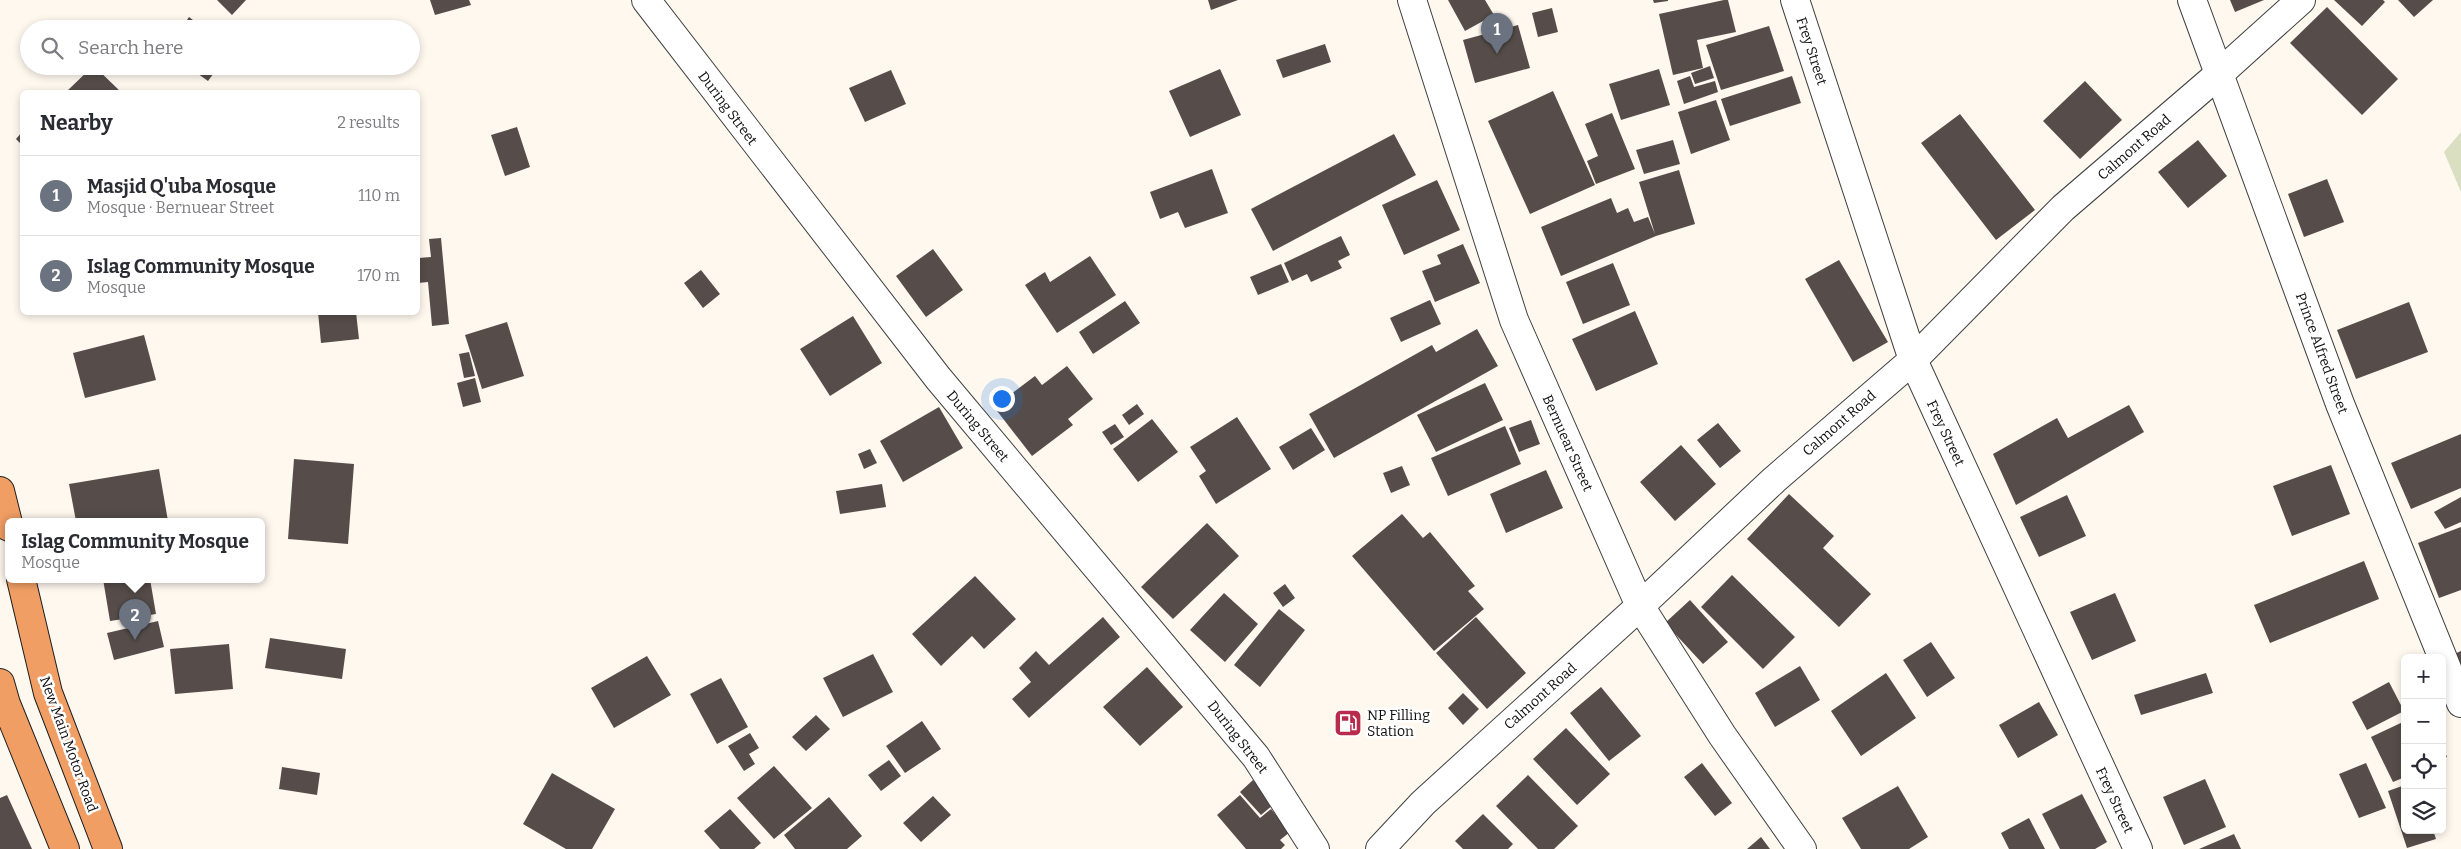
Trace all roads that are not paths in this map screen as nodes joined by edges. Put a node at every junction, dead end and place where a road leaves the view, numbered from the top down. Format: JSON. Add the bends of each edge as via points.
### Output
{"nodes":[{"id":1,"x":646,"y":0,"type":"edge"},
{"id":2,"x":1412,"y":0,"type":"edge"},
{"id":3,"x":1795,"y":0,"type":"edge"},
{"id":4,"x":2192,"y":0,"type":"edge"},
{"id":5,"x":2301,"y":0,"type":"edge"},
{"id":6,"x":2219,"y":74,"type":"junction"},
{"id":7,"x":1913,"y":360,"type":"junction"},
{"id":8,"x":0,"y":491,"type":"edge"},
{"id":9,"x":7,"y":518,"type":"edge"},
{"id":10,"x":22,"y":583,"type":"edge"},
{"id":11,"x":1640,"y":606,"type":"junction"},
{"id":12,"x":2,"y":699,"type":"edge"},
{"id":13,"x":2461,"y":703,"type":"edge"},
{"id":14,"x":65,"y":849,"type":"edge"},
{"id":15,"x":108,"y":849,"type":"edge"},
{"id":16,"x":1315,"y":849,"type":"edge"},
{"id":17,"x":1380,"y":849,"type":"edge"},
{"id":18,"x":1802,"y":849,"type":"edge"},
{"id":19,"x":2138,"y":849,"type":"edge"}],
"edges":[{"from":1,"to":16,"type":"street","name":"During Street","via":[[938,378],[1256,757]]},
{"from":2,"to":11,"type":"street","name":"Bernuear Street","via":[[1514,320]]},
{"from":3,"to":7,"type":"street","name":"Frey Street"},
{"from":4,"to":6,"type":"street","name":"Prince Alfred Street"},
{"from":5,"to":6,"type":"street","name":"Calmont Road"},
{"from":6,"to":7,"type":"street","name":"Calmont Road","via":[[2063,208]]},
{"from":6,"to":13,"type":"street","name":"Prince Alfred Street","via":[[2340,404]]},
{"from":7,"to":11,"type":"street","name":"Calmont Road","via":[[1774,480]]},
{"from":7,"to":19,"type":"street","name":"Frey Street"},
{"from":8,"to":9,"type":"highway"},
{"from":10,"to":15,"type":"highway","name":"New Main Motor Road","via":[[48,693]]},
{"from":11,"to":17,"type":"street","name":"Calmont Road","via":[[1423,803]]},
{"from":11,"to":18,"type":"street","name":"Bernuear Street","via":[[1722,735]]},
{"from":12,"to":14,"type":"highway"}]}
